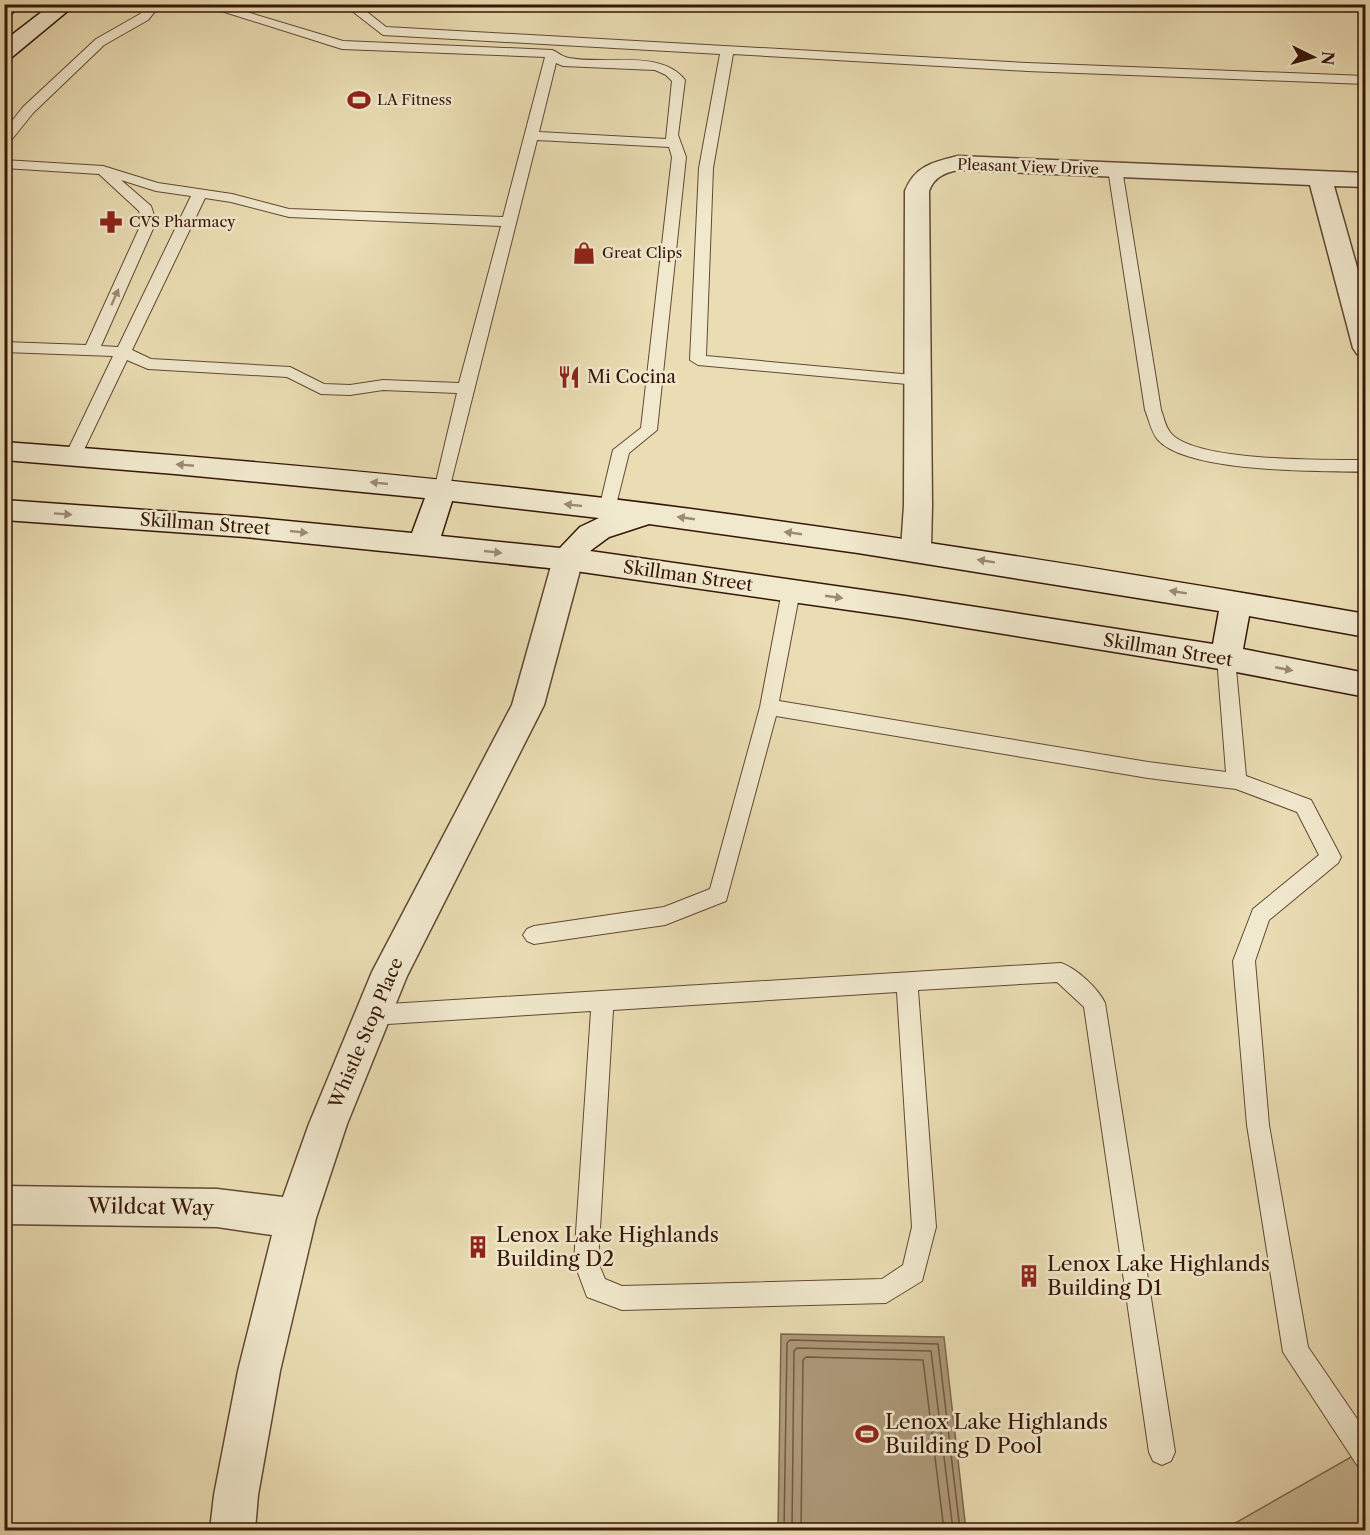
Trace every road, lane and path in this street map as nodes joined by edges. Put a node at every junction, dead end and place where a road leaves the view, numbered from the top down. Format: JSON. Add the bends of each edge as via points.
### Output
{"nodes":[{"id":1,"x":12,"y":4,"type":"edge"},
{"id":2,"x":66,"y":4,"type":"edge"},
{"id":3,"x":155,"y":4,"type":"edge"},
{"id":4,"x":205,"y":4,"type":"edge"},
{"id":5,"x":349,"y":4,"type":"edge"},
{"id":6,"x":4,"y":10,"type":"edge"},
{"id":7,"x":727,"y":51,"type":"junction"},
{"id":8,"x":4,"y":52,"type":"edge"},
{"id":9,"x":552,"y":54,"type":"junction"},
{"id":10,"x":1365,"y":80,"type":"edge"},
{"id":11,"x":531,"y":136,"type":"junction"},
{"id":12,"x":4,"y":140,"type":"edge"},
{"id":13,"x":674,"y":143,"type":"junction"},
{"id":14,"x":4,"y":164,"type":"edge"},
{"id":15,"x":1115,"y":169,"type":"junction"},
{"id":16,"x":103,"y":170,"type":"junction"},
{"id":17,"x":1320,"y":178,"type":"junction"},
{"id":18,"x":1365,"y":180,"type":"edge"},
{"id":19,"x":200,"y":193,"type":"junction"},
{"id":20,"x":509,"y":222,"type":"junction"},
{"id":21,"x":4,"y":347,"type":"edge"},
{"id":22,"x":1365,"y":348,"type":"edge"},
{"id":23,"x":92,"y":351,"type":"junction"},
{"id":24,"x":124,"y":352,"type":"junction"},
{"id":25,"x":918,"y":380,"type":"junction"},
{"id":26,"x":466,"y":388,"type":"junction"},
{"id":27,"x":4,"y":451,"type":"edge"},
{"id":28,"x":74,"y":456,"type":"junction"},
{"id":29,"x":1365,"y":466,"type":"edge"},
{"id":30,"x":442,"y":490,"type":"junction"},
{"id":31,"x":608,"y":509,"type":"junction"},
{"id":32,"x":4,"y":510,"type":"edge"},
{"id":33,"x":652,"y":514,"type":"junction"},
{"id":34,"x":423,"y":545,"type":"junction"},
{"id":35,"x":916,"y":549,"type":"junction"},
{"id":36,"x":568,"y":560,"type":"junction"},
{"id":37,"x":791,"y":591,"type":"junction"},
{"id":38,"x":1236,"y":602,"type":"junction"},
{"id":39,"x":1365,"y":626,"type":"edge"},
{"id":40,"x":1226,"y":658,"type":"junction"},
{"id":41,"x":1365,"y":685,"type":"edge"},
{"id":42,"x":770,"y":707,"type":"junction"},
{"id":43,"x":1237,"y":781,"type":"junction"},
{"id":44,"x":534,"y":935,"type":"dead end"},
{"id":45,"x":907,"y":982,"type":"junction"},
{"id":46,"x":603,"y":1001,"type":"junction"},
{"id":47,"x":372,"y":1015,"type":"junction"},
{"id":48,"x":4,"y":1205,"type":"edge"},
{"id":49,"x":296,"y":1218,"type":"junction"},
{"id":50,"x":1162,"y":1452,"type":"dead end"},
{"id":51,"x":1365,"y":1456,"type":"edge"},
{"id":52,"x":232,"y":1530,"type":"edge"}],
"edges":[{"from":1,"to":6,"type":"main road"},
{"from":2,"to":8,"type":"main road"},
{"from":3,"to":12,"type":"lane","via":[[144,17],[100,42],[28,110]]},
{"from":4,"to":9,"type":"lane","via":[[342,45]]},
{"from":5,"to":7,"type":"lane","via":[[383,31]]},
{"from":7,"to":10,"type":"lane"},
{"from":7,"to":25,"type":"lane","via":[[706,168],[698,360]]},
{"from":9,"to":11,"type":"lane"},
{"from":9,"to":13,"type":"lane","via":[[563,62],[657,66],[671,72],[679,81],[670,135]]},
{"from":11,"to":13,"type":"lane"},
{"from":11,"to":20,"type":"lane"},
{"from":13,"to":31,"type":"lane","via":[[679,157],[649,430],[621,450]]},
{"from":14,"to":16,"type":"lane"},
{"from":15,"to":17,"type":"main road","name":"Pleasant View Drive"},
{"from":15,"to":25,"type":"main road","name":"Pleasant View Drive","via":[[958,162],[934,168],[921,178],[917,191]]},
{"from":15,"to":29,"type":"lane","via":[[1153,410],[1164,436],[1181,448],[1220,458]]},
{"from":16,"to":19,"type":"lane","via":[[156,187]]},
{"from":23,"to":16,"type":"lane","one_way":true,"via":[[149,222],[146,208]]},
{"from":17,"to":18,"type":"main road","name":"Pleasant View Drive"},
{"from":17,"to":22,"type":"main road"},
{"from":19,"to":20,"type":"lane","via":[[289,213]]},
{"from":19,"to":24,"type":"lane"},
{"from":20,"to":26,"type":"lane"},
{"from":21,"to":23,"type":"lane"},
{"from":23,"to":24,"type":"lane"},
{"from":24,"to":26,"type":"lane","via":[[148,364],[290,372],[321,389],[383,385]]},
{"from":24,"to":28,"type":"lane"},
{"from":25,"to":35,"type":"main road","name":"Pleasant View Drive"},
{"from":26,"to":30,"type":"lane"},
{"from":27,"to":28,"type":"main road"},
{"from":30,"to":28,"type":"main road","one_way":true},
{"from":31,"to":30,"type":"main road","one_way":true},
{"from":30,"to":34,"type":"main road"},
{"from":31,"to":33,"type":"main road"},
{"from":32,"to":34,"type":"main road","name":"Skillman Street","one_way":true,"via":[[245,526]]},
{"from":35,"to":33,"type":"main road","one_way":true},
{"from":33,"to":36,"type":"main road","via":[[604,527],[580,541]]},
{"from":34,"to":36,"type":"main road","name":"Skillman Street","one_way":true},
{"from":38,"to":35,"type":"main road","one_way":true},
{"from":36,"to":37,"type":"main road","name":"Skillman Street"},
{"from":36,"to":47,"type":"main road","name":"Whistle Stop Place","via":[[528,705],[390,972]]},
{"from":37,"to":40,"type":"main road","name":"Skillman Street","one_way":true},
{"from":37,"to":42,"type":"lane"},
{"from":38,"to":39,"type":"main road"},
{"from":38,"to":40,"type":"main road"},
{"from":40,"to":41,"type":"main road","name":"Skillman Street","one_way":true},
{"from":40,"to":43,"type":"lane"},
{"from":42,"to":43,"type":"lane","via":[[1148,770]]},
{"from":42,"to":44,"type":"lane","via":[[719,895],[665,916]]},
{"from":43,"to":51,"type":"lane","via":[[1304,806],[1331,857],[1260,915],[1244,961],[1258,1125],[1296,1352]]},
{"from":45,"to":46,"type":"lane"},
{"from":45,"to":46,"type":"lane","via":[[924,1227],[913,1272],[886,1290],[622,1298],[596,1288],[586,1262]]},
{"from":45,"to":50,"type":"lane","via":[[1060,972],[1095,1003]]},
{"from":46,"to":47,"type":"lane"},
{"from":47,"to":49,"type":"main road","name":"Whistle Stop Place"},
{"from":48,"to":49,"type":"main road","name":"Wildcat Way","via":[[217,1208]]},
{"from":49,"to":52,"type":"main road","name":"Whistle Stop Place","via":[[260,1371]]}]}
